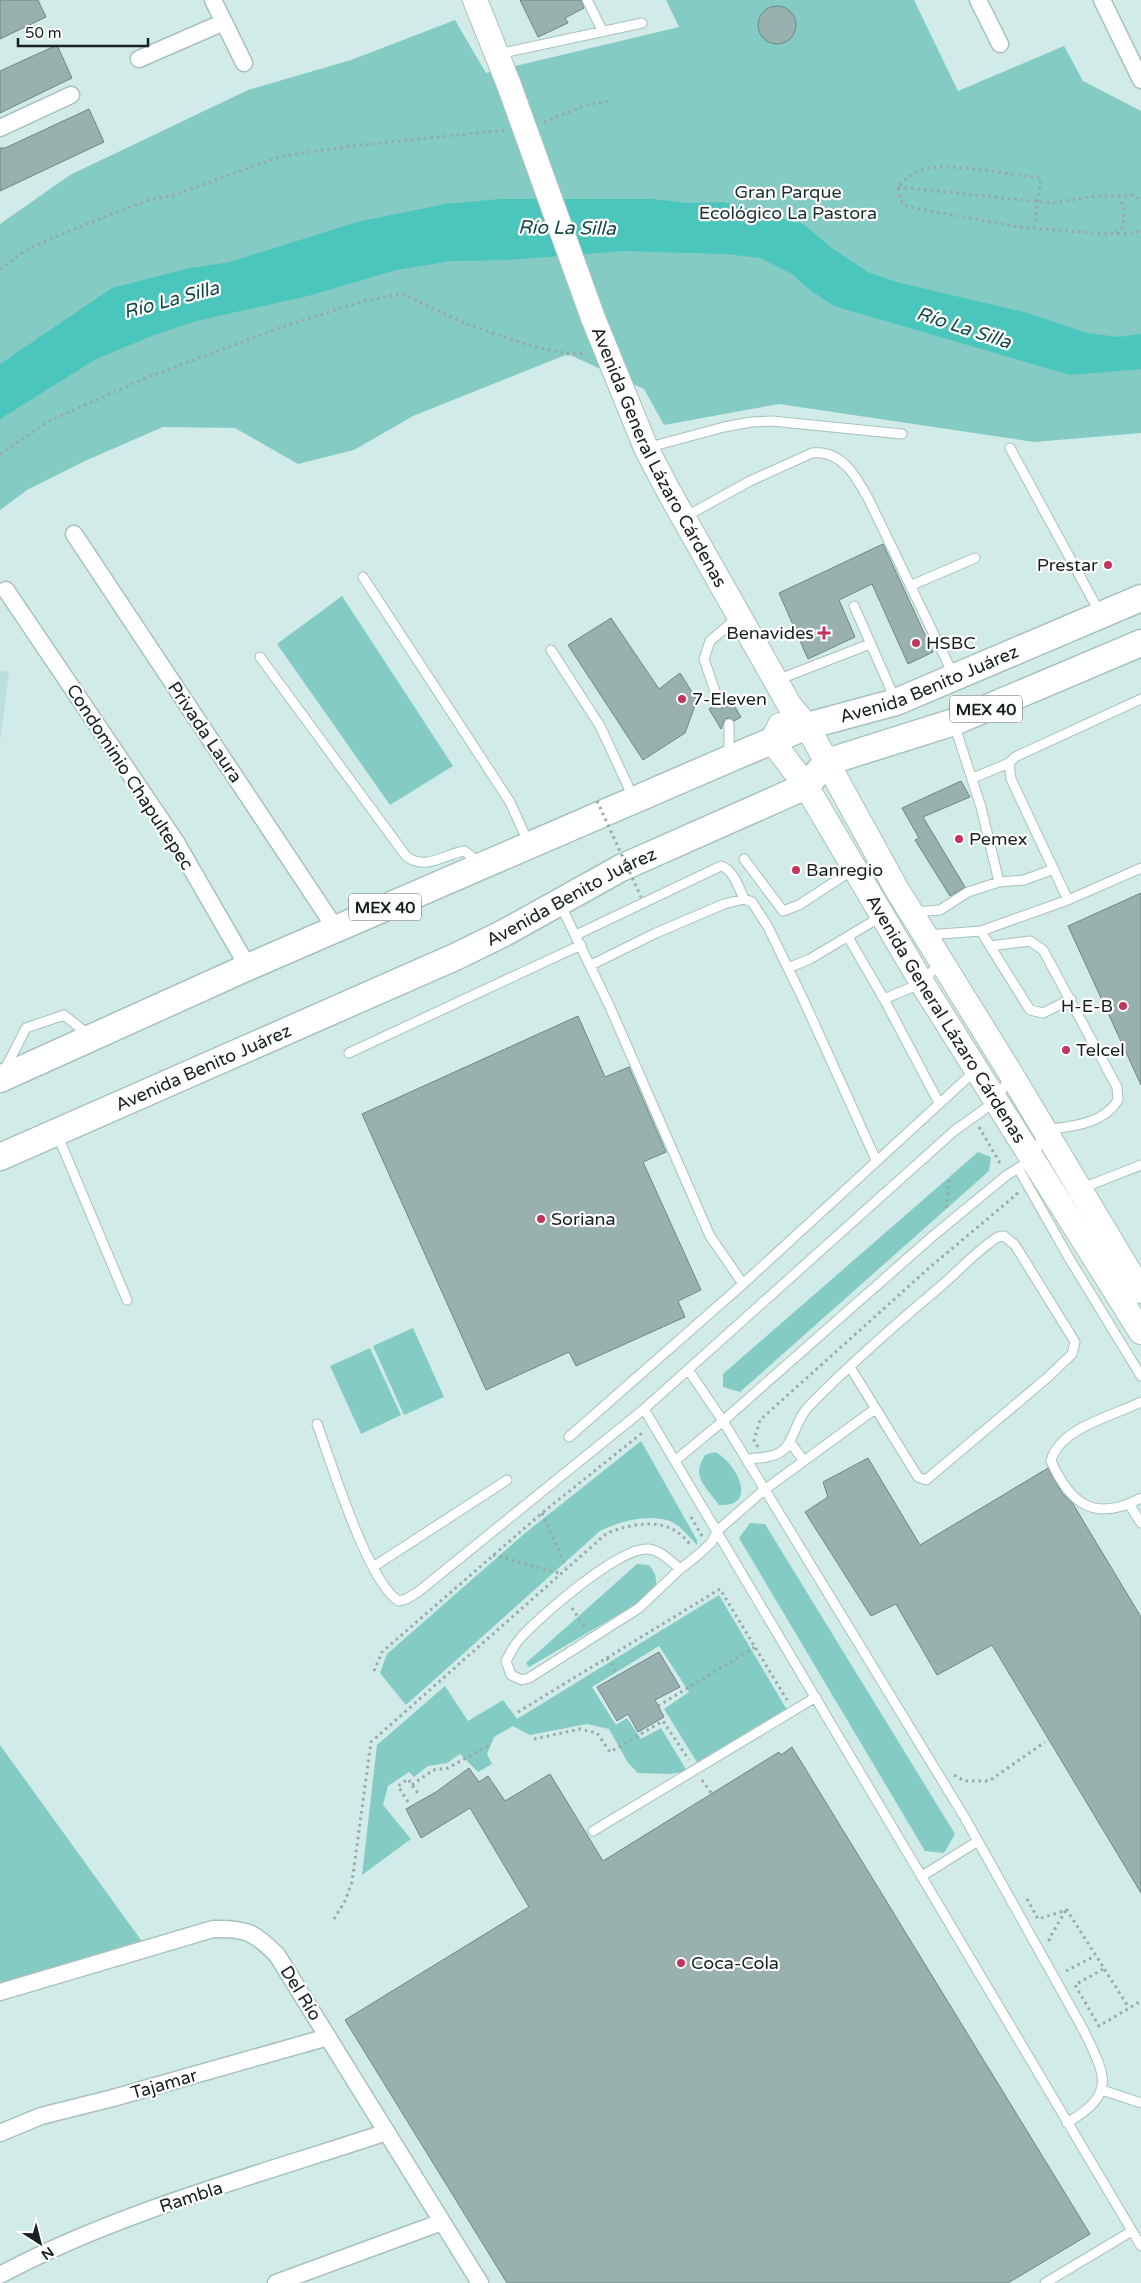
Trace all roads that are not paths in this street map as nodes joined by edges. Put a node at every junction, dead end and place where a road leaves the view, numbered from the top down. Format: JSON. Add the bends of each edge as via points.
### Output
{"nodes":[{"id":1,"x":213,"y":0,"type":"edge"},
{"id":2,"x":475,"y":0,"type":"edge"},
{"id":3,"x":587,"y":0,"type":"edge"},
{"id":4,"x":978,"y":0,"type":"edge"},
{"id":5,"x":1102,"y":0,"type":"edge"},
{"id":6,"x":224,"y":22,"type":"junction"},
{"id":7,"x":642,"y":22,"type":"dead end"},
{"id":8,"x":602,"y":30,"type":"junction"},
{"id":9,"x":1000,"y":44,"type":"dead end"},
{"id":10,"x":497,"y":55,"type":"junction"},
{"id":11,"x":139,"y":58,"type":"dead end"},
{"id":12,"x":244,"y":63,"type":"dead end"},
{"id":13,"x":1141,"y":80,"type":"edge"},
{"id":14,"x":71,"y":95,"type":"dead end"},
{"id":15,"x":0,"y":128,"type":"edge"},
{"id":16,"x":902,"y":434,"type":"dead end"},
{"id":17,"x":646,"y":448,"type":"junction"},
{"id":18,"x":1010,"y":448,"type":"dead end"},
{"id":19,"x":683,"y":518,"type":"junction"},
{"id":20,"x":74,"y":534,"type":"dead end"},
{"id":21,"x":975,"y":558,"type":"dead end"},
{"id":22,"x":363,"y":577,"type":"dead end"},
{"id":23,"x":912,"y":585,"type":"junction"},
{"id":24,"x":6,"y":590,"type":"dead end"},
{"id":25,"x":1141,"y":598,"type":"edge"},
{"id":26,"x":854,"y":606,"type":"dead end"},
{"id":27,"x":1102,"y":615,"type":"junction"},
{"id":28,"x":738,"y":617,"type":"junction"},
{"id":29,"x":1141,"y":643,"type":"edge"},
{"id":30,"x":870,"y":644,"type":"junction"},
{"id":31,"x":551,"y":650,"type":"dead end"},
{"id":32,"x":260,"y":657,"type":"dead end"},
{"id":33,"x":954,"y":678,"type":"junction"},
{"id":34,"x":776,"y":680,"type":"junction"},
{"id":35,"x":1141,"y":699,"type":"edge"},
{"id":36,"x":896,"y":702,"type":"junction"},
{"id":37,"x":719,"y":703,"type":"dead end"},
{"id":38,"x":790,"y":706,"type":"junction"},
{"id":39,"x":954,"y":722,"type":"junction"},
{"id":40,"x":729,"y":724,"type":"dead end"},
{"id":41,"x":807,"y":726,"type":"junction"},
{"id":42,"x":772,"y":741,"type":"junction"},
{"id":43,"x":729,"y":759,"type":"junction"},
{"id":44,"x":827,"y":762,"type":"junction"},
{"id":45,"x":1009,"y":764,"type":"junction"},
{"id":46,"x":973,"y":778,"type":"junction"},
{"id":47,"x":806,"y":786,"type":"junction"},
{"id":48,"x":634,"y":799,"type":"junction"},
{"id":49,"x":529,"y":844,"type":"junction"},
{"id":50,"x":744,"y":859,"type":"dead end"},
{"id":51,"x":1054,"y":868,"type":"junction"},
{"id":52,"x":1141,"y":868,"type":"edge"},
{"id":53,"x":471,"y":869,"type":"junction"},
{"id":54,"x":854,"y":869,"type":"junction"},
{"id":55,"x":1000,"y":882,"type":"junction"},
{"id":56,"x":744,"y":899,"type":"junction"},
{"id":57,"x":1068,"y":900,"type":"junction"},
{"id":58,"x":558,"y":901,"type":"junction"},
{"id":59,"x":911,"y":912,"type":"junction"},
{"id":60,"x":882,"y":916,"type":"junction"},
{"id":61,"x":336,"y":929,"type":"junction"},
{"id":62,"x":981,"y":931,"type":"junction"},
{"id":63,"x":576,"y":935,"type":"junction"},
{"id":64,"x":924,"y":935,"type":"junction"},
{"id":65,"x":848,"y":937,"type":"junction"},
{"id":66,"x":581,"y":945,"type":"junction"},
{"id":67,"x":990,"y":946,"type":"junction"},
{"id":68,"x":941,"y":961,"type":"junction"},
{"id":69,"x":591,"y":965,"type":"junction"},
{"id":70,"x":248,"y":967,"type":"junction"},
{"id":71,"x":788,"y":968,"type":"junction"},
{"id":72,"x":922,"y":983,"type":"junction"},
{"id":73,"x":884,"y":999,"type":"junction"},
{"id":74,"x":1070,"y":999,"type":"junction"},
{"id":75,"x":92,"y":1038,"type":"junction"},
{"id":76,"x":349,"y":1053,"type":"dead end"},
{"id":77,"x":976,"y":1070,"type":"junction"},
{"id":78,"x":1011,"y":1074,"type":"junction"},
{"id":79,"x":0,"y":1079,"type":"edge"},
{"id":80,"x":996,"y":1101,"type":"junction"},
{"id":81,"x":939,"y":1103,"type":"junction"},
{"id":82,"x":1045,"y":1130,"type":"junction"},
{"id":83,"x":56,"y":1132,"type":"junction"},
{"id":84,"x":0,"y":1157,"type":"edge"},
{"id":85,"x":876,"y":1160,"type":"junction"},
{"id":86,"x":1026,"y":1164,"type":"junction"},
{"id":87,"x":1141,"y":1165,"type":"edge"},
{"id":88,"x":1080,"y":1190,"type":"junction"},
{"id":89,"x":1058,"y":1198,"type":"junction"},
{"id":90,"x":1114,"y":1248,"type":"junction"},
{"id":91,"x":743,"y":1284,"type":"junction"},
{"id":92,"x":1141,"y":1292,"type":"edge"},
{"id":93,"x":126,"y":1300,"type":"dead end"},
{"id":94,"x":1141,"y":1332,"type":"edge"},
{"id":95,"x":850,"y":1367,"type":"junction"},
{"id":96,"x":689,"y":1371,"type":"junction"},
{"id":97,"x":1141,"y":1376,"type":"edge"},
{"id":98,"x":1141,"y":1402,"type":"edge"},
{"id":99,"x":644,"y":1409,"type":"junction"},
{"id":100,"x":875,"y":1409,"type":"junction"},
{"id":101,"x":723,"y":1422,"type":"junction"},
{"id":102,"x":317,"y":1424,"type":"dead end"},
{"id":103,"x":569,"y":1437,"type":"dead end"},
{"id":104,"x":788,"y":1445,"type":"junction"},
{"id":105,"x":746,"y":1459,"type":"junction"},
{"id":106,"x":676,"y":1460,"type":"junction"},
{"id":107,"x":802,"y":1460,"type":"junction"},
{"id":108,"x":507,"y":1480,"type":"dead end"},
{"id":109,"x":764,"y":1490,"type":"junction"},
{"id":110,"x":1141,"y":1498,"type":"edge"},
{"id":111,"x":1129,"y":1504,"type":"junction"},
{"id":112,"x":1141,"y":1523,"type":"edge"},
{"id":113,"x":718,"y":1530,"type":"junction"},
{"id":114,"x":373,"y":1567,"type":"junction"},
{"id":115,"x":680,"y":1569,"type":"junction"},
{"id":116,"x":816,"y":1698,"type":"junction"},
{"id":117,"x":593,"y":1830,"type":"dead end"},
{"id":118,"x":978,"y":1841,"type":"junction"},
{"id":119,"x":922,"y":1876,"type":"junction"},
{"id":120,"x":0,"y":1992,"type":"edge"},
{"id":121,"x":328,"y":2037,"type":"junction"},
{"id":122,"x":1102,"y":2090,"type":"junction"},
{"id":123,"x":1141,"y":2103,"type":"edge"},
{"id":124,"x":1067,"y":2123,"type":"junction"},
{"id":125,"x":387,"y":2132,"type":"junction"},
{"id":126,"x":0,"y":2133,"type":"edge"},
{"id":127,"x":442,"y":2222,"type":"junction"},
{"id":128,"x":1132,"y":2231,"type":"junction"},
{"id":129,"x":1141,"y":2246,"type":"edge"},
{"id":130,"x":0,"y":2275,"type":"edge"},
{"id":131,"x":276,"y":2283,"type":"edge"},
{"id":132,"x":480,"y":2283,"type":"edge"},
{"id":133,"x":1045,"y":2283,"type":"edge"}],
"edges":[{"from":1,"to":6,"type":"street"},
{"from":2,"to":10,"type":"street","name":"Avenida General Lázaro Cárdenas"},
{"from":3,"to":8,"type":"lane"},
{"from":4,"to":9,"type":"street"},
{"from":5,"to":13,"type":"street"},
{"from":6,"to":11,"type":"street"},
{"from":6,"to":12,"type":"street"},
{"from":7,"to":8,"type":"lane"},
{"from":8,"to":10,"type":"lane"},
{"from":10,"to":17,"type":"street","name":"Avenida General Lázaro Cárdenas","bridge":true,"via":[[605,352]]},
{"from":14,"to":15,"type":"street"},
{"from":16,"to":17,"type":"lane","via":[[772,421],[751,422]]},
{"from":17,"to":19,"type":"street","name":"Avenida General Lázaro Cárdenas"},
{"from":18,"to":27,"type":"lane"},
{"from":19,"to":23,"type":"lane","via":[[776,468],[822,452],[838,459],[854,475]]},
{"from":19,"to":28,"type":"street","name":"Avenida General Lázaro Cárdenas"},
{"from":20,"to":61,"type":"street","name":"Privada Laura"},
{"from":21,"to":23,"type":"lane"},
{"from":22,"to":49,"type":"lane","via":[[510,802]]},
{"from":23,"to":33,"type":"lane"},
{"from":24,"to":70,"type":"street","name":"Condominio Chapultepec","via":[[176,842]]},
{"from":25,"to":27,"type":"main road","name":"Avenida Benito Juárez","number":"MEX 40"},
{"from":26,"to":30,"type":"lane"},
{"from":27,"to":33,"type":"main road","name":"Avenida Benito Juárez","number":"MEX 40"},
{"from":28,"to":34,"type":"street","name":"Avenida General Lázaro Cárdenas"},
{"from":28,"to":37,"type":"lane","via":[[710,641],[704,659]]},
{"from":29,"to":39,"type":"main road","number":"MEX 40"},
{"from":30,"to":34,"type":"lane"},
{"from":30,"to":36,"type":"lane"},
{"from":31,"to":48,"type":"lane","via":[[600,726]]},
{"from":32,"to":53,"type":"lane","via":[[406,856],[424,864],[464,852],[475,859]]},
{"from":33,"to":36,"type":"main road","name":"Avenida Benito Juárez","number":"MEX 40"},
{"from":34,"to":38,"type":"street","name":"Avenida General Lázaro Cárdenas"},
{"from":35,"to":45,"type":"lane","via":[[1015,757]]},
{"from":36,"to":41,"type":"main road","name":"Avenida Benito Juárez","number":"MEX 40"},
{"from":38,"to":41,"type":"street","name":"Avenida General Lázaro Cárdenas"},
{"from":38,"to":42,"type":"street"},
{"from":39,"to":44,"type":"main road","number":"MEX 40"},
{"from":39,"to":46,"type":"lane"},
{"from":40,"to":43,"type":"lane"},
{"from":41,"to":42,"type":"main road","name":"Avenida Benito Juárez","number":"MEX 40"},
{"from":41,"to":44,"type":"street","name":"Avenida General Lázaro Cárdenas"},
{"from":42,"to":43,"type":"main road","name":"Avenida Benito Juárez","number":"MEX 40"},
{"from":42,"to":47,"type":"street","name":"Avenida General Lázaro Cárdenas"},
{"from":43,"to":48,"type":"main road","name":"Avenida Benito Juárez","number":"MEX 40"},
{"from":44,"to":47,"type":"main road","name":"Avenida Benito Juárez"},
{"from":44,"to":59,"type":"street","name":"Avenida General Lázaro Cárdenas"},
{"from":45,"to":46,"type":"lane"},
{"from":45,"to":51,"type":"lane","via":[[1011,779]]},
{"from":46,"to":55,"type":"lane"},
{"from":47,"to":54,"type":"street","name":"Avenida General Lázaro Cárdenas"},
{"from":47,"to":58,"type":"main road","name":"Avenida Benito Juárez","via":[[620,868]]},
{"from":48,"to":49,"type":"main road","name":"Avenida Benito Juárez","number":"MEX 40"},
{"from":49,"to":53,"type":"main road","name":"Avenida Benito Juárez","number":"MEX 40"},
{"from":50,"to":54,"type":"lane","via":[[784,911],[799,905]]},
{"from":51,"to":55,"type":"lane","via":[[1024,880]]},
{"from":51,"to":57,"type":"lane"},
{"from":52,"to":57,"type":"lane"},
{"from":53,"to":61,"type":"main road","name":"Avenida Benito Juárez","number":"MEX 40"},
{"from":54,"to":60,"type":"street","name":"Avenida General Lázaro Cárdenas"},
{"from":55,"to":59,"type":"lane","via":[[968,892],[940,910]]},
{"from":56,"to":63,"type":"lane","via":[[727,868],[721,866]]},
{"from":56,"to":69,"type":"lane","via":[[724,904],[656,933]]},
{"from":56,"to":71,"type":"lane","via":[[752,902],[758,910]]},
{"from":57,"to":62,"type":"lane"},
{"from":58,"to":63,"type":"lane"},
{"from":58,"to":83,"type":"main road","name":"Avenida Benito Juárez","via":[[504,933],[456,956]]},
{"from":59,"to":64,"type":"street","name":"Avenida General Lázaro Cárdenas"},
{"from":60,"to":65,"type":"lane"},
{"from":60,"to":72,"type":"street","name":"Avenida General Lázaro Cárdenas"},
{"from":61,"to":70,"type":"main road","name":"Avenida Benito Juárez","number":"MEX 40"},
{"from":62,"to":64,"type":"lane"},
{"from":62,"to":67,"type":"lane"},
{"from":63,"to":66,"type":"lane"},
{"from":64,"to":68,"type":"street","name":"Avenida General Lázaro Cárdenas"},
{"from":65,"to":71,"type":"lane","via":[[810,960]]},
{"from":65,"to":73,"type":"lane"},
{"from":66,"to":69,"type":"lane"},
{"from":66,"to":76,"type":"lane"},
{"from":67,"to":74,"type":"lane","via":[[1024,940],[1036,944],[1052,964]]},
{"from":67,"to":74,"type":"lane","via":[[1030,1010],[1043,1013]]},
{"from":68,"to":72,"type":"lane"},
{"from":68,"to":78,"type":"street","name":"Avenida General Lázaro Cárdenas"},
{"from":69,"to":91,"type":"lane","via":[[710,1236]]},
{"from":70,"to":75,"type":"main road","name":"Avenida Benito Juárez","number":"MEX 40"},
{"from":71,"to":85,"type":"lane"},
{"from":72,"to":73,"type":"lane"},
{"from":72,"to":77,"type":"street","name":"Avenida General Lázaro Cárdenas"},
{"from":73,"to":81,"type":"lane"},
{"from":74,"to":82,"type":"lane","via":[[1117,1088],[1118,1100],[1110,1110],[1090,1122]]},
{"from":75,"to":79,"type":"main road","name":"Avenida Benito Juárez","number":"MEX 40"},
{"from":75,"to":79,"type":"lane","via":[[64,1015],[26,1028]]},
{"from":77,"to":80,"type":"street","name":"Avenida General Lázaro Cárdenas"},
{"from":77,"to":81,"type":"lane"},
{"from":78,"to":80,"type":"lane"},
{"from":78,"to":82,"type":"street","name":"Avenida General Lázaro Cárdenas"},
{"from":80,"to":86,"type":"street","name":"Avenida General Lázaro Cárdenas"},
{"from":80,"to":96,"type":"lane","via":[[947,1138]]},
{"from":81,"to":85,"type":"lane"},
{"from":82,"to":86,"type":"lane"},
{"from":82,"to":88,"type":"street","name":"Avenida General Lázaro Cárdenas"},
{"from":83,"to":84,"type":"main road","name":"Avenida Benito Juárez"},
{"from":83,"to":93,"type":"lane"},
{"from":85,"to":91,"type":"lane"},
{"from":86,"to":89,"type":"street","name":"Avenida General Lázaro Cárdenas"},
{"from":86,"to":97,"type":"lane","via":[[1069,1258]]},
{"from":86,"to":101,"type":"lane","via":[[1007,1175],[934,1235]]},
{"from":87,"to":88,"type":"lane"},
{"from":88,"to":90,"type":"street","name":"Avenida General Lázaro Cárdenas"},
{"from":89,"to":90,"type":"street","via":[[1108,1254],[1121,1260]]},
{"from":89,"to":94,"type":"street","name":"Avenida General Lázaro Cárdenas"},
{"from":90,"to":92,"type":"street","name":"Avenida General Lázaro Cárdenas"},
{"from":91,"to":103,"type":"lane"},
{"from":95,"to":100,"type":"lane"},
{"from":95,"to":100,"type":"lane","via":[[991,1241],[1004,1236],[1014,1245],[1075,1342],[1072,1354],[1048,1377],[926,1480],[918,1477]]},
{"from":95,"to":104,"type":"lane","via":[[801,1414]]},
{"from":96,"to":99,"type":"lane"},
{"from":96,"to":101,"type":"lane"},
{"from":98,"to":111,"type":"lane","via":[[1071,1433],[1060,1441],[1052,1462],[1070,1491],[1088,1507],[1100,1511]]},
{"from":99,"to":106,"type":"lane"},
{"from":99,"to":114,"type":"lane","via":[[406,1599],[399,1601],[392,1597]]},
{"from":100,"to":107,"type":"lane"},
{"from":101,"to":105,"type":"lane"},
{"from":101,"to":106,"type":"lane"},
{"from":102,"to":114,"type":"lane"},
{"from":104,"to":105,"type":"lane","via":[[777,1454]]},
{"from":104,"to":107,"type":"lane"},
{"from":105,"to":109,"type":"lane"},
{"from":106,"to":113,"type":"lane"},
{"from":107,"to":109,"type":"lane"},
{"from":108,"to":114,"type":"lane"},
{"from":109,"to":113,"type":"lane"},
{"from":109,"to":118,"type":"lane"},
{"from":110,"to":111,"type":"lane"},
{"from":111,"to":112,"type":"lane"},
{"from":113,"to":115,"type":"lane","via":[[711,1543]]},
{"from":113,"to":116,"type":"lane"},
{"from":115,"to":115,"type":"lane","via":[[639,1608],[555,1663],[522,1680],[511,1675],[506,1661],[517,1642],[565,1598],[615,1560],[633,1550],[648,1549],[662,1554]]},
{"from":116,"to":117,"type":"lane"},
{"from":116,"to":119,"type":"lane"},
{"from":118,"to":119,"type":"lane"},
{"from":118,"to":122,"type":"lane","via":[[1097,2059]]},
{"from":119,"to":124,"type":"lane"},
{"from":120,"to":121,"type":"street","name":"Del Río","via":[[182,1936],[213,1929],[239,1928],[262,1940],[276,1955]]},
{"from":121,"to":125,"type":"street","name":"Del Río"},
{"from":121,"to":126,"type":"street","name":"Tajamar","via":[[42,2116]]},
{"from":122,"to":123,"type":"lane"},
{"from":122,"to":124,"type":"lane","via":[[1095,2103]]},
{"from":124,"to":128,"type":"lane"},
{"from":125,"to":127,"type":"street","name":"Del Río"},
{"from":125,"to":130,"type":"street","name":"Rambla","via":[[131,2218],[38,2254]]},
{"from":127,"to":131,"type":"street"},
{"from":127,"to":132,"type":"street","name":"Del Río"},
{"from":128,"to":129,"type":"lane"},
{"from":128,"to":133,"type":"lane"}]}
